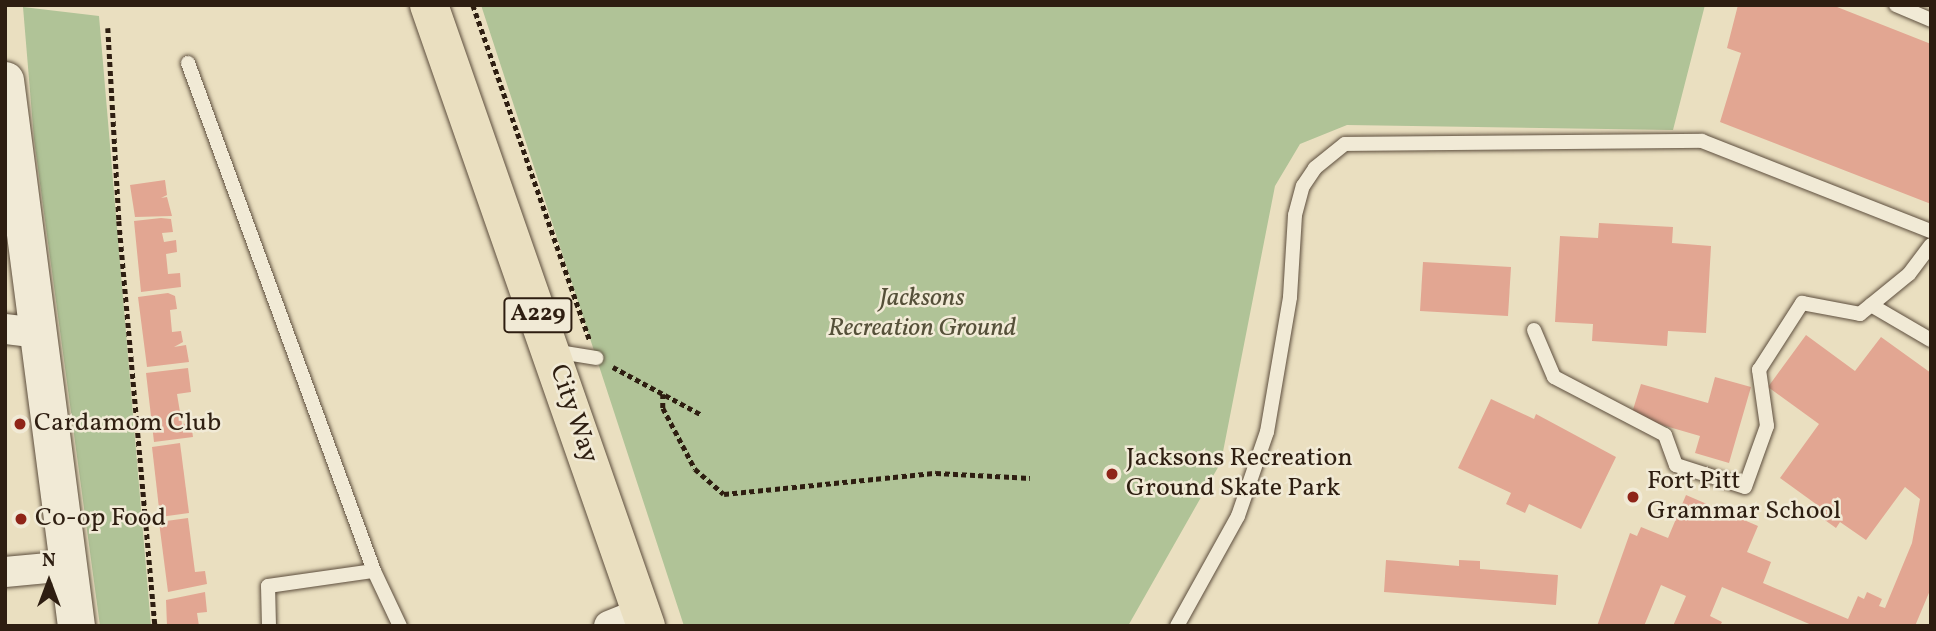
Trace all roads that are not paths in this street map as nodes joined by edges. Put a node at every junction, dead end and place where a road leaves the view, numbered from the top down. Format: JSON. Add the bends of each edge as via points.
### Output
{"nodes":[{"id":1,"x":429,"y":5,"type":"edge"},
{"id":2,"x":1896,"y":5,"type":"edge"},
{"id":3,"x":1931,"y":20,"type":"edge"},
{"id":4,"x":188,"y":63,"type":"dead end"},
{"id":5,"x":5,"y":80,"type":"edge"},
{"id":6,"x":1931,"y":231,"type":"edge"},
{"id":7,"x":1931,"y":245,"type":"edge"},
{"id":8,"x":1871,"y":305,"type":"junction"},
{"id":9,"x":1534,"y":330,"type":"dead end"},
{"id":10,"x":21,"y":331,"type":"edge"},
{"id":11,"x":1931,"y":340,"type":"edge"},
{"id":12,"x":551,"y":351,"type":"junction"},
{"id":13,"x":596,"y":358,"type":"road end"},
{"id":14,"x":68,"y":566,"type":"junction"},
{"id":15,"x":374,"y":571,"type":"junction"},
{"id":16,"x":5,"y":572,"type":"edge"},
{"id":17,"x":632,"y":622,"type":"edge"},
{"id":18,"x":76,"y":626,"type":"edge"},
{"id":19,"x":269,"y":626,"type":"edge"},
{"id":20,"x":400,"y":626,"type":"edge"},
{"id":21,"x":1177,"y":626,"type":"edge"}],
"edges":[{"from":1,"to":12,"type":"main road","name":"City Way","number":"A229"},
{"from":2,"to":3,"type":"lane"},
{"from":4,"to":15,"type":"lane"},
{"from":5,"to":10,"type":"street"},
{"from":6,"to":21,"type":"lane","via":[[1702,141],[1654,145],[1367,140],[1345,144],[1315,168],[1303,186],[1295,215],[1290,297],[1267,432],[1238,516]]},
{"from":7,"to":8,"type":"lane","via":[[1909,274]]},
{"from":8,"to":9,"type":"lane","via":[[1860,314],[1802,303],[1759,370],[1767,426],[1745,487],[1676,465],[1665,435],[1553,377]]},
{"from":8,"to":11,"type":"lane"},
{"from":10,"to":14,"type":"street"},
{"from":12,"to":13,"type":"lane"},
{"from":12,"to":17,"type":"main road","name":"City Way","number":"A229"},
{"from":14,"to":16,"type":"street"},
{"from":14,"to":18,"type":"street"},
{"from":15,"to":19,"type":"lane","via":[[268,586]]},
{"from":15,"to":20,"type":"lane"}]}
